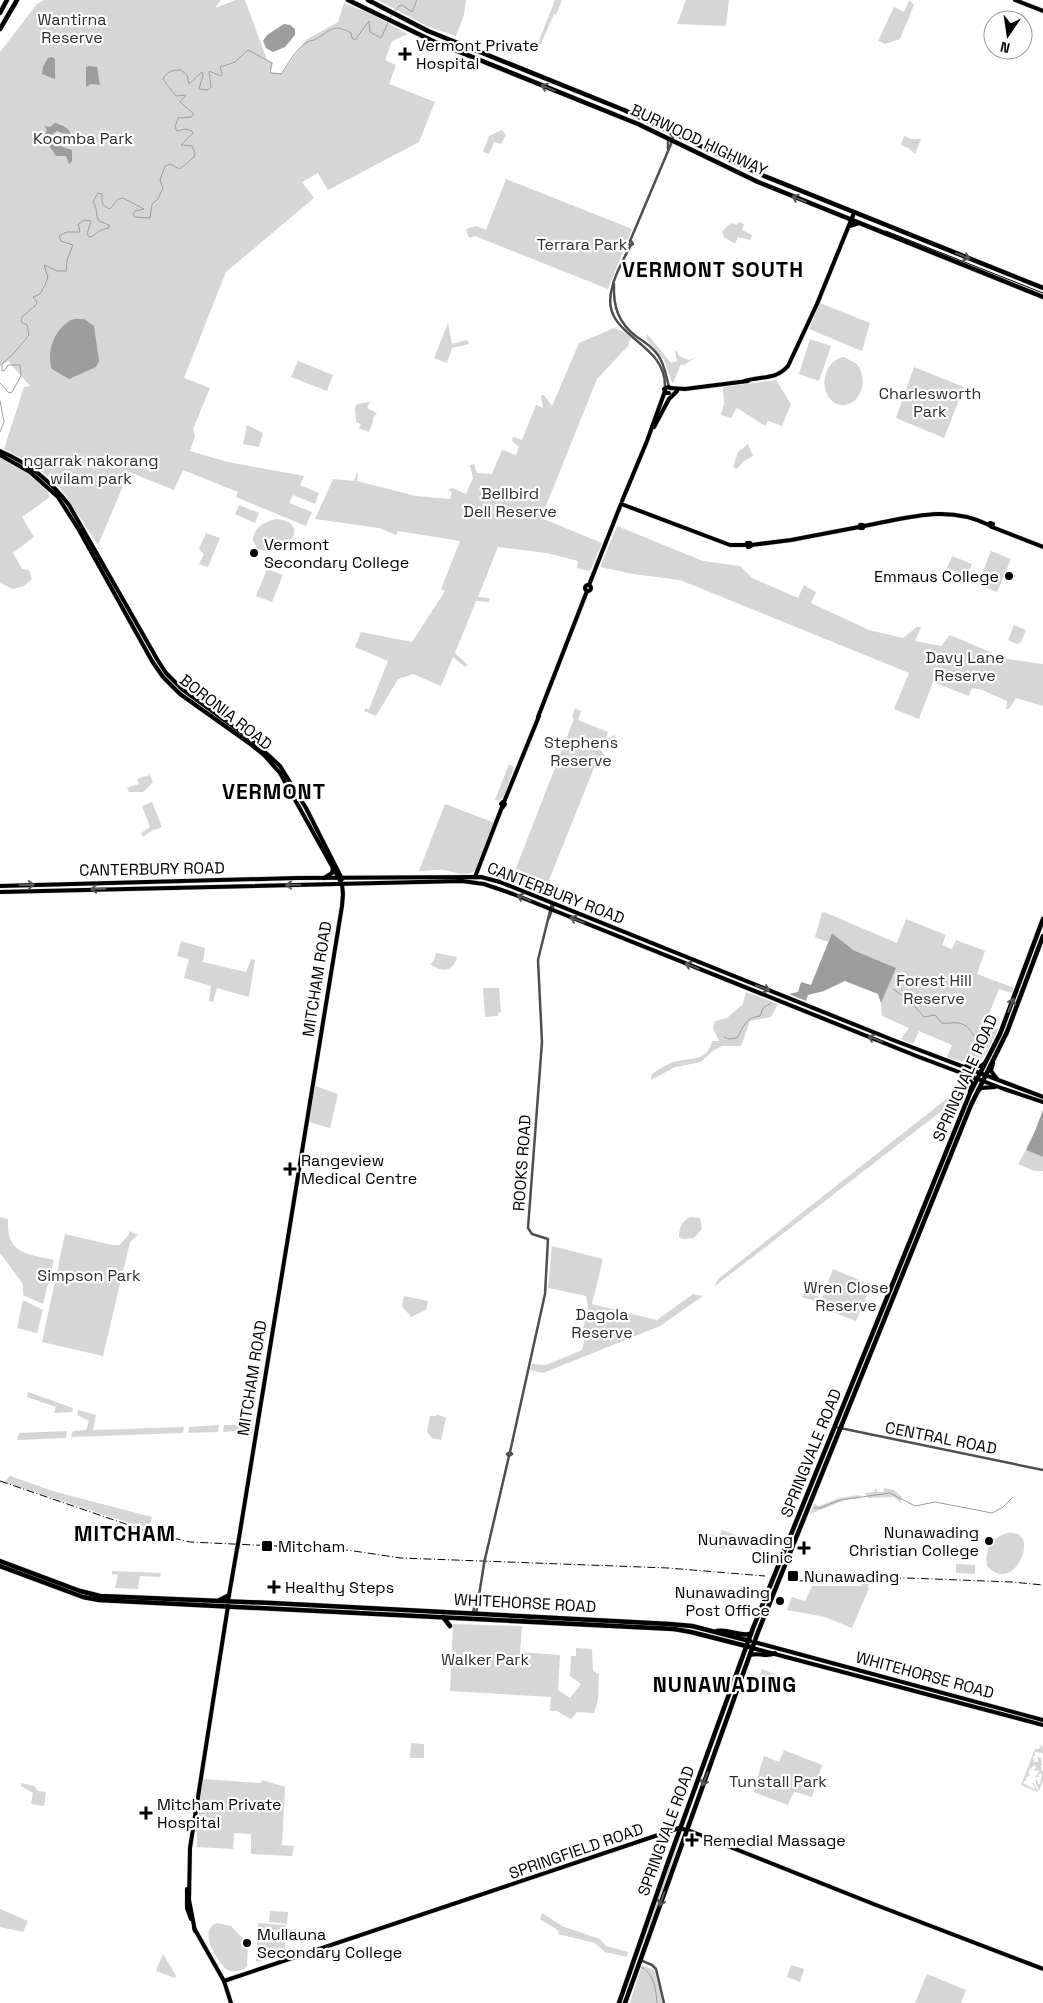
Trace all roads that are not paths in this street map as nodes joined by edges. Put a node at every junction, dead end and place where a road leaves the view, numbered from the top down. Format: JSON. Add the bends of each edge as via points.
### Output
{"nodes":[{"id":1,"x":7,"y":0,"type":"edge"},
{"id":2,"x":17,"y":0,"type":"edge"},
{"id":3,"x":348,"y":0,"type":"edge"},
{"id":4,"x":368,"y":0,"type":"edge"},
{"id":5,"x":1015,"y":0,"type":"edge"},
{"id":6,"x":1043,"y":11,"type":"edge"},
{"id":7,"x":0,"y":13,"type":"edge"},
{"id":8,"x":0,"y":28,"type":"edge"},
{"id":9,"x":669,"y":131,"type":"junction"},
{"id":10,"x":682,"y":137,"type":"junction"},
{"id":11,"x":670,"y":144,"type":"junction"},
{"id":12,"x":679,"y":144,"type":"junction"},
{"id":13,"x":854,"y":213,"type":"junction"},
{"id":14,"x":844,"y":217,"type":"junction"},
{"id":15,"x":851,"y":220,"type":"junction"},
{"id":16,"x":859,"y":223,"type":"junction"},
{"id":17,"x":849,"y":226,"type":"junction"},
{"id":18,"x":921,"y":239,"type":"junction"},
{"id":19,"x":934,"y":253,"type":"junction"},
{"id":20,"x":1025,"y":280,"type":"junction"},
{"id":21,"x":1043,"y":288,"type":"edge"},
{"id":22,"x":1043,"y":296,"type":"edge"},
{"id":23,"x":685,"y":389,"type":"junction"},
{"id":24,"x":668,"y":390,"type":"junction"},
{"id":25,"x":677,"y":391,"type":"junction"},
{"id":26,"x":663,"y":409,"type":"junction"},
{"id":27,"x":647,"y":441,"type":"junction"},
{"id":28,"x":0,"y":451,"type":"edge"},
{"id":29,"x":0,"y":455,"type":"edge"},
{"id":30,"x":54,"y":490,"type":"junction"},
{"id":31,"x":623,"y":503,"type":"junction"},
{"id":32,"x":1043,"y":546,"type":"edge"},
{"id":33,"x":105,"y":567,"type":"junction"},
{"id":34,"x":100,"y":569,"type":"junction"},
{"id":35,"x":215,"y":716,"type":"junction"},
{"id":36,"x":291,"y":787,"type":"junction"},
{"id":37,"x":333,"y":867,"type":"junction"},
{"id":38,"x":478,"y":868,"type":"junction"},
{"id":39,"x":475,"y":876,"type":"junction"},
{"id":40,"x":481,"y":877,"type":"junction"},
{"id":41,"x":324,"y":878,"type":"junction"},
{"id":42,"x":340,"y":878,"type":"junction"},
{"id":43,"x":115,"y":882,"type":"junction"},
{"id":44,"x":474,"y":882,"type":"junction"},
{"id":45,"x":342,"y":884,"type":"junction"},
{"id":46,"x":0,"y":886,"type":"edge"},
{"id":47,"x":116,"y":888,"type":"junction"},
{"id":48,"x":0,"y":892,"type":"edge"},
{"id":49,"x":553,"y":904,"type":"junction"},
{"id":50,"x":551,"y":909,"type":"junction"},
{"id":51,"x":1043,"y":919,"type":"edge"},
{"id":52,"x":1043,"y":936,"type":"edge"},
{"id":53,"x":664,"y":948,"type":"junction"},
{"id":54,"x":661,"y":954,"type":"junction"},
{"id":55,"x":1036,"y":955,"type":"junction"},
{"id":56,"x":667,"y":956,"type":"junction"},
{"id":57,"x":1028,"y":958,"type":"junction"},
{"id":58,"x":893,"y":1040,"type":"junction"},
{"id":59,"x":891,"y":1046,"type":"junction"},
{"id":60,"x":994,"y":1058,"type":"junction"},
{"id":61,"x":985,"y":1063,"type":"junction"},
{"id":62,"x":959,"y":1065,"type":"junction"},
{"id":63,"x":980,"y":1073,"type":"junction"},
{"id":64,"x":964,"y":1074,"type":"junction"},
{"id":65,"x":985,"y":1075,"type":"junction"},
{"id":66,"x":977,"y":1079,"type":"junction"},
{"id":67,"x":983,"y":1081,"type":"junction"},
{"id":68,"x":999,"y":1081,"type":"junction"},
{"id":69,"x":997,"y":1087,"type":"junction"},
{"id":70,"x":978,"y":1091,"type":"junction"},
{"id":71,"x":970,"y":1093,"type":"junction"},
{"id":72,"x":1043,"y":1097,"type":"edge"},
{"id":73,"x":1043,"y":1102,"type":"edge"},
{"id":74,"x":838,"y":1428,"type":"junction"},
{"id":75,"x":1043,"y":1470,"type":"edge"},
{"id":76,"x":0,"y":1561,"type":"edge"},
{"id":77,"x":0,"y":1566,"type":"edge"},
{"id":78,"x":480,"y":1583,"type":"junction"},
{"id":79,"x":229,"y":1595,"type":"junction"},
{"id":80,"x":144,"y":1600,"type":"junction"},
{"id":81,"x":219,"y":1600,"type":"junction"},
{"id":82,"x":228,"y":1603,"type":"junction"},
{"id":83,"x":477,"y":1603,"type":"junction"},
{"id":84,"x":238,"y":1606,"type":"junction"},
{"id":85,"x":474,"y":1606,"type":"junction"},
{"id":86,"x":465,"y":1613,"type":"junction"},
{"id":87,"x":227,"y":1614,"type":"junction"},
{"id":88,"x":485,"y":1614,"type":"junction"},
{"id":89,"x":474,"y":1616,"type":"junction"},
{"id":90,"x":528,"y":1616,"type":"junction"},
{"id":91,"x":442,"y":1617,"type":"junction"},
{"id":92,"x":489,"y":1619,"type":"junction"},
{"id":93,"x":556,"y":1620,"type":"junction"},
{"id":94,"x":524,"y":1621,"type":"junction"},
{"id":95,"x":564,"y":1621,"type":"junction"},
{"id":96,"x":618,"y":1621,"type":"junction"},
{"id":97,"x":450,"y":1626,"type":"dead end"},
{"id":98,"x":618,"y":1627,"type":"junction"},
{"id":99,"x":687,"y":1628,"type":"junction"},
{"id":100,"x":713,"y":1631,"type":"junction"},
{"id":101,"x":751,"y":1634,"type":"junction"},
{"id":102,"x":757,"y":1635,"type":"junction"},
{"id":103,"x":749,"y":1641,"type":"junction"},
{"id":104,"x":738,"y":1644,"type":"junction"},
{"id":105,"x":763,"y":1644,"type":"junction"},
{"id":106,"x":751,"y":1645,"type":"junction"},
{"id":107,"x":775,"y":1654,"type":"junction"},
{"id":108,"x":750,"y":1655,"type":"junction"},
{"id":109,"x":743,"y":1658,"type":"junction"},
{"id":110,"x":1031,"y":1717,"type":"junction"},
{"id":111,"x":1043,"y":1720,"type":"edge"},
{"id":112,"x":1033,"y":1723,"type":"junction"},
{"id":113,"x":1043,"y":1725,"type":"edge"},
{"id":114,"x":680,"y":1828,"type":"junction"},
{"id":115,"x":687,"y":1830,"type":"junction"},
{"id":116,"x":634,"y":1958,"type":"junction"},
{"id":117,"x":640,"y":1960,"type":"junction"},
{"id":118,"x":1043,"y":1969,"type":"edge"},
{"id":119,"x":224,"y":1981,"type":"junction"},
{"id":120,"x":231,"y":2003,"type":"edge"},
{"id":121,"x":620,"y":2003,"type":"edge"},
{"id":122,"x":625,"y":2003,"type":"edge"},
{"id":123,"x":664,"y":2003,"type":"edge"}],
"edges":[{"from":1,"to":7,"type":"highway"},
{"from":2,"to":8,"type":"highway"},
{"from":11,"to":3,"type":"highway","name":"BURWOOD HIGHWAY","one_way":true,"via":[[614,114],[453,50]]},
{"from":4,"to":9,"type":"highway","name":"BURWOOD HIGHWAY","via":[[437,35]]},
{"from":5,"to":6,"type":"main road"},
{"from":9,"to":10,"type":"highway","name":"BURWOOD HIGHWAY"},
{"from":9,"to":11,"type":"street","via":[[673,137]]},
{"from":10,"to":12,"type":"highway"},
{"from":10,"to":13,"type":"highway","name":"BURWOOD HIGHWAY"},
{"from":11,"to":12,"type":"highway","name":"BURWOOD HIGHWAY"},
{"from":11,"to":24,"type":"street","via":[[614,282],[613,297],[619,319],[660,364]]},
{"from":14,"to":12,"type":"highway","name":"BURWOOD HIGHWAY","one_way":true,"via":[[758,182]]},
{"from":13,"to":15,"type":"main road"},
{"from":13,"to":18,"type":"highway","name":"BURWOOD HIGHWAY"},
{"from":14,"to":15,"type":"highway","name":"BURWOOD HIGHWAY"},
{"from":14,"to":17,"type":"main road"},
{"from":15,"to":16,"type":"highway","name":"BURWOOD HIGHWAY"},
{"from":15,"to":17,"type":"main road"},
{"from":16,"to":17,"type":"main road"},
{"from":16,"to":19,"type":"highway","name":"BURWOOD HIGHWAY"},
{"from":17,"to":23,"type":"main road","via":[[788,366],[777,375]]},
{"from":18,"to":19,"type":"highway","via":[[934,247]]},
{"from":18,"to":20,"type":"highway","name":"BURWOOD HIGHWAY","one_way":true},
{"from":19,"to":22,"type":"highway","name":"BURWOOD HIGHWAY"},
{"from":20,"to":21,"type":"highway","name":"BURWOOD HIGHWAY"},
{"from":20,"to":22,"type":"highway","via":[[1026,287]]},
{"from":23,"to":24,"type":"main road"},
{"from":23,"to":25,"type":"main road"},
{"from":24,"to":25,"type":"main road"},
{"from":24,"to":26,"type":"main road"},
{"from":24,"to":27,"type":"main road"},
{"from":25,"to":26,"type":"main road"},
{"from":26,"to":27,"type":"main road"},
{"from":27,"to":31,"type":"main road"},
{"from":28,"to":30,"type":"main road","name":"BORONIA ROAD","via":[[31,468]]},
{"from":29,"to":30,"type":"main road","name":"BORONIA ROAD"},
{"from":30,"to":33,"type":"main road","name":"BORONIA ROAD","via":[[69,505]]},
{"from":30,"to":34,"type":"main road","name":"BORONIA ROAD"},
{"from":31,"to":32,"type":"main road","via":[[733,546],[791,540],[941,513],[964,515]]},
{"from":31,"to":38,"type":"main road","via":[[589,586],[585,588],[587,591]]},
{"from":33,"to":34,"type":"main road"},
{"from":33,"to":35,"type":"main road","name":"BORONIA ROAD","via":[[166,672]]},
{"from":34,"to":35,"type":"main road","name":"BORONIA ROAD","via":[[163,677],[180,694]]},
{"from":35,"to":36,"type":"main road","name":"BORONIA ROAD","via":[[264,755]]},
{"from":36,"to":37,"type":"main road","name":"BORONIA ROAD"},
{"from":36,"to":42,"type":"main road","name":"BORONIA ROAD"},
{"from":37,"to":41,"type":"main road"},
{"from":37,"to":42,"type":"main road","name":"BORONIA ROAD"},
{"from":38,"to":39,"type":"main road"},
{"from":38,"to":40,"type":"main road"},
{"from":39,"to":40,"type":"main road","name":"CANTERBURY ROAD"},
{"from":39,"to":42,"type":"main road","name":"CANTERBURY ROAD"},
{"from":39,"to":44,"type":"main road"},
{"from":40,"to":49,"type":"main road","name":"CANTERBURY ROAD"},
{"from":41,"to":42,"type":"main road","name":"CANTERBURY ROAD"},
{"from":41,"to":43,"type":"main road","name":"CANTERBURY ROAD"},
{"from":42,"to":45,"type":"main road","name":"BORONIA ROAD"},
{"from":46,"to":43,"type":"main road","name":"CANTERBURY ROAD","one_way":true},
{"from":43,"to":47,"type":"main road"},
{"from":44,"to":45,"type":"main road","name":"CANTERBURY ROAD"},
{"from":50,"to":44,"type":"main road","name":"CANTERBURY ROAD","one_way":true},
{"from":45,"to":47,"type":"main road","name":"CANTERBURY ROAD","one_way":true},
{"from":45,"to":79,"type":"main road","name":"MITCHAM ROAD","via":[[342,906]]},
{"from":47,"to":48,"type":"main road","name":"CANTERBURY ROAD","one_way":true},
{"from":49,"to":50,"type":"street","name":"ROOKS ROAD"},
{"from":49,"to":53,"type":"main road","name":"CANTERBURY ROAD"},
{"from":54,"to":50,"type":"main road","name":"CANTERBURY ROAD","one_way":true},
{"from":50,"to":78,"type":"street","name":"ROOKS ROAD","bridge":true,"via":[[538,962],[542,1042],[528,1228],[532,1234],[548,1239],[546,1285],[512,1454]]},
{"from":51,"to":57,"type":"highway","name":"SPRINGVALE ROAD"},
{"from":52,"to":55,"type":"highway","name":"SPRINGVALE ROAD"},
{"from":53,"to":54,"type":"main road"},
{"from":53,"to":56,"type":"main road"},
{"from":53,"to":58,"type":"main road","name":"CANTERBURY ROAD","one_way":true},
{"from":54,"to":56,"type":"main road","name":"CANTERBURY ROAD"},
{"from":55,"to":57,"type":"highway"},
{"from":55,"to":60,"type":"highway","name":"SPRINGVALE ROAD"},
{"from":59,"to":56,"type":"main road","name":"CANTERBURY ROAD","one_way":true},
{"from":61,"to":57,"type":"highway","name":"SPRINGVALE ROAD","one_way":true},
{"from":58,"to":59,"type":"main road"},
{"from":58,"to":62,"type":"main road","name":"CANTERBURY ROAD"},
{"from":59,"to":64,"type":"main road","name":"CANTERBURY ROAD"},
{"from":60,"to":65,"type":"highway","name":"SPRINGVALE ROAD"},
{"from":60,"to":68,"type":"main road","via":[[991,1071]]},
{"from":61,"to":62,"type":"main road","via":[[980,1066]]},
{"from":61,"to":63,"type":"highway","name":"SPRINGVALE ROAD"},
{"from":62,"to":63,"type":"main road","name":"CANTERBURY ROAD"},
{"from":63,"to":65,"type":"main road","name":"CANTERBURY ROAD"},
{"from":63,"to":66,"type":"highway","name":"SPRINGVALE ROAD"},
{"from":64,"to":66,"type":"main road","name":"CANTERBURY ROAD"},
{"from":64,"to":71,"type":"main road","via":[[971,1082]]},
{"from":65,"to":67,"type":"highway","name":"SPRINGVALE ROAD"},
{"from":65,"to":68,"type":"main road","name":"CANTERBURY ROAD"},
{"from":66,"to":67,"type":"main road","name":"CANTERBURY ROAD"},
{"from":66,"to":71,"type":"highway","name":"SPRINGVALE ROAD"},
{"from":67,"to":69,"type":"main road","name":"CANTERBURY ROAD"},
{"from":67,"to":70,"type":"highway","name":"SPRINGVALE ROAD"},
{"from":68,"to":72,"type":"main road","name":"CANTERBURY ROAD"},
{"from":69,"to":70,"type":"main road"},
{"from":69,"to":73,"type":"main road","name":"CANTERBURY ROAD"},
{"from":70,"to":74,"type":"highway","name":"SPRINGVALE ROAD"},
{"from":71,"to":74,"type":"highway","name":"SPRINGVALE ROAD"},
{"from":74,"to":75,"type":"street","name":"CENTRAL ROAD"},
{"from":74,"to":101,"type":"highway","name":"SPRINGVALE ROAD"},
{"from":74,"to":102,"type":"highway","name":"SPRINGVALE ROAD"},
{"from":76,"to":80,"type":"highway","name":"WHITEHORSE ROAD","via":[[86,1593]]},
{"from":77,"to":80,"type":"highway","name":"WHITEHORSE ROAD","via":[[88,1598]]},
{"from":78,"to":83,"type":"street"},
{"from":78,"to":85,"type":"street"},
{"from":79,"to":81,"type":"main road"},
{"from":79,"to":82,"type":"main road","name":"MITCHAM ROAD"},
{"from":80,"to":81,"type":"highway","name":"WHITEHORSE ROAD"},
{"from":80,"to":82,"type":"highway","name":"WHITEHORSE ROAD"},
{"from":81,"to":82,"type":"highway","name":"WHITEHORSE ROAD"},
{"from":82,"to":84,"type":"highway","name":"WHITEHORSE ROAD"},
{"from":82,"to":86,"type":"highway","name":"WHITEHORSE ROAD"},
{"from":82,"to":87,"type":"main road","name":"MITCHAM ROAD"},
{"from":83,"to":88,"type":"street"},
{"from":83,"to":89,"type":"street"},
{"from":84,"to":87,"type":"main road"},
{"from":84,"to":91,"type":"highway","name":"WHITEHORSE ROAD"},
{"from":85,"to":86,"type":"street"},
{"from":85,"to":89,"type":"street"},
{"from":86,"to":89,"type":"highway","name":"WHITEHORSE ROAD"},
{"from":87,"to":119,"type":"main road","name":"MITCHAM ROAD","via":[[192,1825],[189,1877],[195,1930]]},
{"from":88,"to":89,"type":"highway","name":"WHITEHORSE ROAD"},
{"from":88,"to":90,"type":"highway","name":"WHITEHORSE ROAD"},
{"from":88,"to":92,"type":"highway"},
{"from":89,"to":91,"type":"highway","name":"WHITEHORSE ROAD"},
{"from":89,"to":92,"type":"highway","name":"WHITEHORSE ROAD"},
{"from":90,"to":93,"type":"highway","name":"WHITEHORSE ROAD"},
{"from":90,"to":94,"type":"highway"},
{"from":91,"to":97,"type":"highway"},
{"from":92,"to":94,"type":"highway","name":"WHITEHORSE ROAD"},
{"from":93,"to":94,"type":"highway","name":"WHITEHORSE ROAD"},
{"from":93,"to":95,"type":"highway","name":"WHITEHORSE ROAD"},
{"from":95,"to":96,"type":"highway","name":"WHITEHORSE ROAD"},
{"from":95,"to":98,"type":"highway","name":"WHITEHORSE ROAD"},
{"from":96,"to":98,"type":"highway"},
{"from":96,"to":99,"type":"highway","name":"WHITEHORSE ROAD"},
{"from":98,"to":99,"type":"highway","name":"WHITEHORSE ROAD"},
{"from":99,"to":100,"type":"highway","name":"WHITEHORSE ROAD"},
{"from":99,"to":104,"type":"highway","name":"WHITEHORSE ROAD"},
{"from":100,"to":101,"type":"highway"},
{"from":100,"to":103,"type":"highway","name":"WHITEHORSE ROAD"},
{"from":101,"to":103,"type":"highway","name":"SPRINGVALE ROAD"},
{"from":102,"to":105,"type":"main road"},
{"from":102,"to":106,"type":"highway","name":"SPRINGVALE ROAD"},
{"from":103,"to":106,"type":"highway","name":"WHITEHORSE ROAD"},
{"from":104,"to":106,"type":"highway","name":"WHITEHORSE ROAD"},
{"from":104,"to":109,"type":"highway"},
{"from":105,"to":106,"type":"main road","name":"WHITEHORSE ROAD"},
{"from":105,"to":110,"type":"main road","name":"WHITEHORSE ROAD"},
{"from":106,"to":107,"type":"main road","name":"WHITEHORSE ROAD"},
{"from":106,"to":108,"type":"highway","name":"SPRINGVALE ROAD"},
{"from":106,"to":109,"type":"highway","name":"SPRINGVALE ROAD"},
{"from":107,"to":108,"type":"main road"},
{"from":107,"to":112,"type":"main road","name":"WHITEHORSE ROAD"},
{"from":108,"to":115,"type":"highway","name":"SPRINGVALE ROAD","one_way":true},
{"from":109,"to":114,"type":"highway","name":"SPRINGVALE ROAD"},
{"from":110,"to":111,"type":"main road","name":"WHITEHORSE ROAD"},
{"from":110,"to":112,"type":"main road"},
{"from":112,"to":113,"type":"main road","name":"WHITEHORSE ROAD"},
{"from":114,"to":115,"type":"main road"},
{"from":114,"to":116,"type":"highway","name":"SPRINGVALE ROAD"},
{"from":114,"to":119,"type":"main road","name":"SPRINGFIELD ROAD"},
{"from":115,"to":117,"type":"highway","name":"SPRINGVALE ROAD","one_way":true},
{"from":115,"to":118,"type":"main road"},
{"from":116,"to":117,"type":"street"},
{"from":116,"to":121,"type":"highway","name":"SPRINGVALE ROAD"},
{"from":117,"to":122,"type":"highway","name":"SPRINGVALE ROAD"},
{"from":117,"to":123,"type":"street","via":[[656,1969]]},
{"from":119,"to":120,"type":"main road","name":"MITCHAM ROAD"}]}
